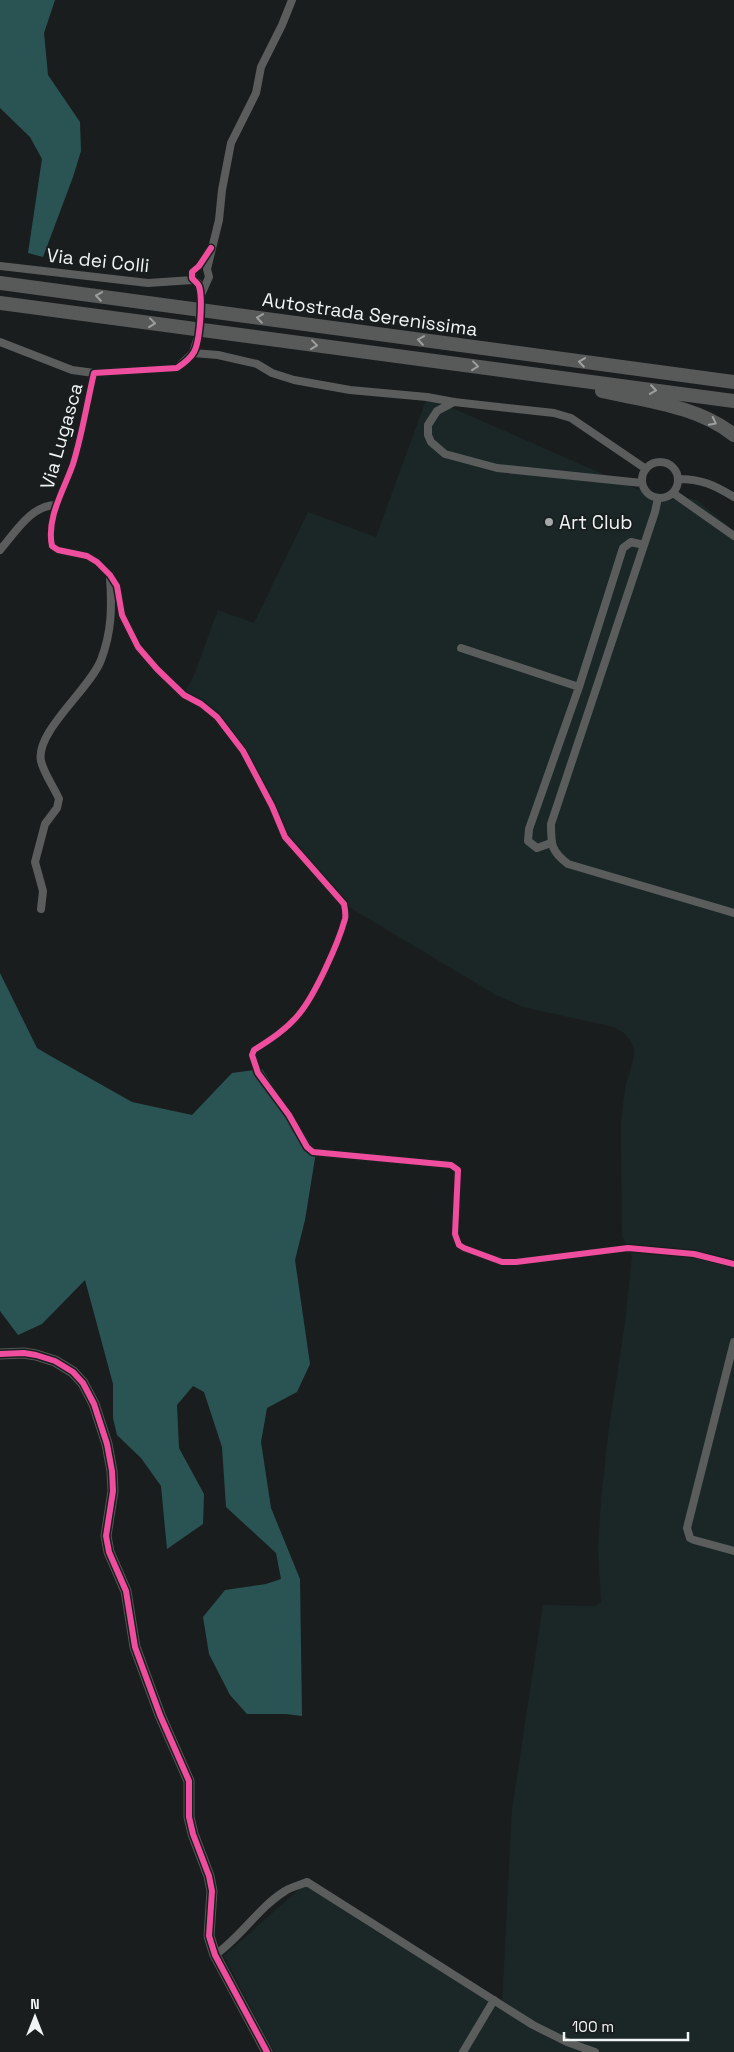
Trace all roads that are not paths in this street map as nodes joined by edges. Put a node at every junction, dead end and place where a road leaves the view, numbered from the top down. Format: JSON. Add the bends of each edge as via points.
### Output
{"nodes":[{"id":1,"x":292,"y":0,"type":"edge"},
{"id":2,"x":211,"y":248,"type":"junction"},
{"id":3,"x":0,"y":266,"type":"edge"},
{"id":4,"x":207,"y":269,"type":"junction"},
{"id":5,"x":198,"y":277,"type":"junction"},
{"id":6,"x":0,"y":282,"type":"edge"},
{"id":7,"x":0,"y":303,"type":"edge"},
{"id":8,"x":197,"y":340,"type":"tunnel mouth"},
{"id":9,"x":0,"y":342,"type":"edge"},
{"id":10,"x":193,"y":353,"type":"junction"},
{"id":11,"x":611,"y":366,"type":"junction"},
{"id":12,"x":497,"y":368,"type":"junction"},
{"id":13,"x":734,"y":372,"type":"edge"},
{"id":14,"x":94,"y":373,"type":"junction"},
{"id":15,"x":734,"y":382,"type":"edge"},
{"id":16,"x":734,"y":401,"type":"edge"},
{"id":17,"x":454,"y":402,"type":"junction"},
{"id":18,"x":734,"y":435,"type":"edge"},
{"id":19,"x":646,"y":469,"type":"junction"},
{"id":20,"x":678,"y":479,"type":"junction"},
{"id":21,"x":642,"y":483,"type":"junction"},
{"id":22,"x":673,"y":493,"type":"junction"},
{"id":23,"x":734,"y":497,"type":"edge"},
{"id":24,"x":658,"y":498,"type":"junction"},
{"id":25,"x":56,"y":505,"type":"junction"},
{"id":26,"x":734,"y":536,"type":"edge"},
{"id":27,"x":644,"y":545,"type":"junction"},
{"id":28,"x":0,"y":550,"type":"edge"},
{"id":29,"x":110,"y":575,"type":"junction"},
{"id":30,"x":461,"y":648,"type":"dead end"},
{"id":31,"x":578,"y":687,"type":"junction"},
{"id":32,"x":551,"y":843,"type":"junction"},
{"id":33,"x":41,"y":909,"type":"dead end"},
{"id":34,"x":734,"y":913,"type":"edge"},
{"id":35,"x":734,"y":1264,"type":"edge"},
{"id":36,"x":734,"y":1342,"type":"edge"},
{"id":37,"x":0,"y":1354,"type":"edge"},
{"id":38,"x":734,"y":1551,"type":"edge"},
{"id":39,"x":215,"y":1955,"type":"junction"},
{"id":40,"x":494,"y":2000,"type":"junction"},
{"id":41,"x":268,"y":2052,"type":"edge"},
{"id":42,"x":463,"y":2052,"type":"edge"},
{"id":43,"x":595,"y":2052,"type":"edge"}],
"edges":[{"from":1,"to":2,"type":"street","via":[[261,67],[256,93],[231,143],[219,220]]},
{"from":2,"to":4,"type":"street"},
{"from":2,"to":5,"type":"street"},
{"from":3,"to":5,"type":"street","name":"Via dei Colli","via":[[148,283]]},
{"from":4,"to":5,"type":"street"},
{"from":4,"to":5,"type":"street","via":[[209,277]]},
{"from":11,"to":6,"type":"highway","name":"Autostrada Serenissima","one_way":true},
{"from":7,"to":12,"type":"highway","name":"Autostrada Serenissima","one_way":true},
{"from":8,"to":10,"type":"street"},
{"from":9,"to":14,"type":"street","name":"Via Lugasca","via":[[72,370]]},
{"from":10,"to":14,"type":"street","name":"Via Lugasca","via":[[177,368]]},
{"from":10,"to":17,"type":"street","via":[[257,364],[294,380]]},
{"from":11,"to":13,"type":"highway"},
{"from":11,"to":15,"type":"highway","name":"Autostrada Serenissima"},
{"from":12,"to":16,"type":"highway","name":"Autostrada Serenissima","one_way":true},
{"from":12,"to":18,"type":"highway","one_way":true,"via":[[693,412],[716,422]]},
{"from":14,"to":25,"type":"street","name":"Via Lugasca","via":[[73,464]]},
{"from":17,"to":19,"type":"street","via":[[554,412],[572,418]]},
{"from":17,"to":21,"type":"street","via":[[437,411],[428,425],[430,442],[445,454],[497,468]]},
{"from":19,"to":20,"type":"street","via":[[656,462],[669,464],[674,467]]},
{"from":19,"to":21,"type":"street"},
{"from":20,"to":22,"type":"street"},
{"from":20,"to":23,"type":"street","via":[[710,483]]},
{"from":21,"to":24,"type":"street","via":[[647,493]]},
{"from":22,"to":24,"type":"street"},
{"from":22,"to":26,"type":"street"},
{"from":24,"to":27,"type":"street"},
{"from":25,"to":28,"type":"street","via":[[37,511]]},
{"from":25,"to":29,"type":"street","name":"Via Lugasca","via":[[50,539],[52,546],[87,556]]},
{"from":27,"to":31,"type":"street","via":[[631,542],[623,548]]},
{"from":27,"to":32,"type":"street","via":[[551,824]]},
{"from":29,"to":33,"type":"street","via":[[112,612],[100,661],[93,676],[57,720],[42,745],[41,760],[59,799],[57,808],[45,824],[35,862],[43,891]]},
{"from":29,"to":35,"type":"street","via":[[117,586],[122,616],[138,647],[184,695],[217,717],[243,751],[285,838],[344,904],[346,917],[308,1002],[298,1016],[254,1050],[252,1055],[258,1073],[289,1115],[307,1147],[313,1152],[456,1167],[456,1240],[464,1248],[502,1262],[628,1248],[694,1254]]},
{"from":30,"to":31,"type":"street"},
{"from":31,"to":32,"type":"street","via":[[528,829],[528,841],[537,848]]},
{"from":32,"to":34,"type":"street","via":[[557,856],[568,864]]},
{"from":36,"to":38,"type":"street","via":[[687,1528],[694,1540]]},
{"from":37,"to":39,"type":"street","via":[[36,1354],[55,1361],[73,1372],[94,1404],[112,1470],[114,1491],[106,1536],[108,1552],[126,1590],[135,1647],[189,1781],[189,1817],[212,1891],[209,1936]]},
{"from":39,"to":40,"type":"street","via":[[262,1908],[286,1890],[307,1882]]},
{"from":39,"to":41,"type":"street"},
{"from":40,"to":42,"type":"street"},
{"from":40,"to":43,"type":"street","via":[[533,2026]]}]}
